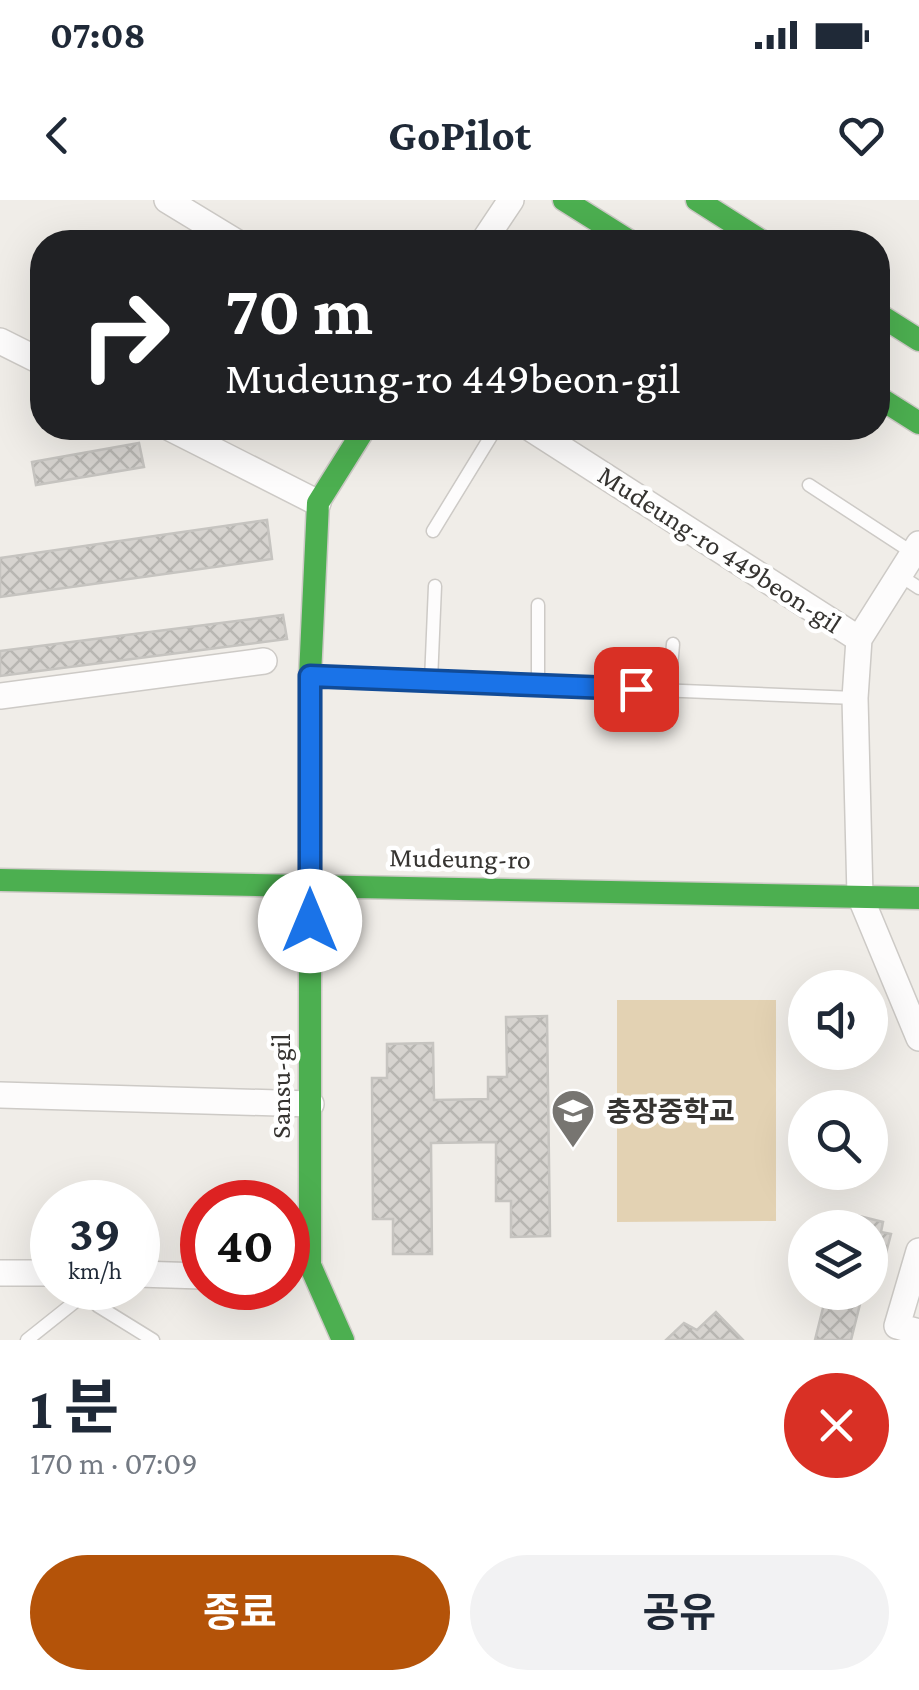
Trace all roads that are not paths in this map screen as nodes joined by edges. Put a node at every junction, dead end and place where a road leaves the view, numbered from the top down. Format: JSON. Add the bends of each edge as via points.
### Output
{"nodes":[{"id":1,"x":167,"y":200,"type":"edge"},
{"id":2,"x":511,"y":200,"type":"edge"},
{"id":3,"x":564,"y":200,"type":"edge"},
{"id":4,"x":696,"y":200,"type":"edge"},
{"id":5,"x":216,"y":230,"type":"edge"},
{"id":6,"x":491,"y":230,"type":"edge"},
{"id":7,"x":612,"y":230,"type":"edge"},
{"id":8,"x":744,"y":230,"type":"edge"},
{"id":9,"x":890,"y":322,"type":"edge"},
{"id":10,"x":919,"y":340,"type":"edge"},
{"id":11,"x":0,"y":341,"type":"edge"},
{"id":12,"x":30,"y":356,"type":"edge"},
{"id":13,"x":890,"y":405,"type":"edge"},
{"id":14,"x":919,"y":423,"type":"edge"},
{"id":15,"x":194,"y":440,"type":"edge"},
{"id":16,"x":357,"y":440,"type":"edge"},
{"id":17,"x":489,"y":440,"type":"edge"},
{"id":18,"x":549,"y":440,"type":"edge"},
{"id":19,"x":809,"y":485,"type":"dead end"},
{"id":20,"x":318,"y":503,"type":"junction"},
{"id":21,"x":433,"y":531,"type":"dead end"},
{"id":22,"x":913,"y":565,"type":"edge"},
{"id":23,"x":435,"y":586,"type":"dead end"},
{"id":24,"x":538,"y":605,"type":"dead end"},
{"id":25,"x":859,"y":639,"type":"junction"},
{"id":26,"x":673,"y":644,"type":"dead end"},
{"id":27,"x":264,"y":660,"type":"dead end"},
{"id":28,"x":310,"y":676,"type":"junction"},
{"id":29,"x":431,"y":681,"type":"junction"},
{"id":30,"x":538,"y":685,"type":"junction"},
{"id":31,"x":669,"y":690,"type":"junction"},
{"id":32,"x":0,"y":696,"type":"edge"},
{"id":33,"x":855,"y":698,"type":"junction"},
{"id":34,"x":0,"y":880,"type":"edge"},
{"id":35,"x":310,"y":884,"type":"junction"},
{"id":36,"x":860,"y":896,"type":"junction"},
{"id":37,"x":919,"y":898,"type":"edge"},
{"id":38,"x":919,"y":1038,"type":"edge"},
{"id":39,"x":0,"y":1095,"type":"edge"},
{"id":40,"x":311,"y":1104,"type":"junction"},
{"id":41,"x":305,"y":1180,"type":"edge"},
{"id":42,"x":919,"y":1252,"type":"edge"},
{"id":43,"x":0,"y":1273,"type":"edge"},
{"id":44,"x":30,"y":1273,"type":"edge"},
{"id":45,"x":310,"y":1286,"type":"edge"},
{"id":46,"x":61,"y":1310,"type":"edge"},
{"id":47,"x":104,"y":1310,"type":"edge"},
{"id":48,"x":919,"y":1332,"type":"edge"},
{"id":49,"x":27,"y":1340,"type":"edge"},
{"id":50,"x":153,"y":1340,"type":"edge"},
{"id":51,"x":344,"y":1340,"type":"edge"}],
"edges":[{"from":1,"to":5,"type":"street"},
{"from":2,"to":6,"type":"street"},
{"from":3,"to":7,"type":"street"},
{"from":4,"to":8,"type":"street"},
{"from":9,"to":10,"type":"street"},
{"from":11,"to":12,"type":"street"},
{"from":13,"to":14,"type":"street"},
{"from":15,"to":20,"type":"street"},
{"from":16,"to":20,"type":"street"},
{"from":17,"to":21,"type":"lane"},
{"from":18,"to":25,"type":"street","name":"Mudeung-ro 449beon-gil"},
{"from":19,"to":22,"type":"lane","name":"Mudeung-ro 449beon-gil"},
{"from":20,"to":28,"type":"street","name":"Sansu-gil"},
{"from":22,"to":25,"type":"street","name":"Mudeung-ro 449beon-gil"},
{"from":23,"to":29,"type":"lane"},
{"from":24,"to":30,"type":"lane"},
{"from":25,"to":33,"type":"street","name":"Mudeung-ro 449beon-gil"},
{"from":26,"to":31,"type":"lane"},
{"from":27,"to":32,"type":"street"},
{"from":28,"to":29,"type":"lane"},
{"from":28,"to":35,"type":"street","name":"Sansu-gil"},
{"from":29,"to":30,"type":"lane"},
{"from":30,"to":31,"type":"lane"},
{"from":31,"to":33,"type":"lane"},
{"from":33,"to":36,"type":"street","name":"Mudeung-ro 449beon-gil"},
{"from":34,"to":35,"type":"street","name":"Mudeung-ro"},
{"from":35,"to":36,"type":"street","name":"Mudeung-ro"},
{"from":35,"to":40,"type":"street","name":"Sansu-gil"},
{"from":36,"to":37,"type":"street","name":"Mudeung-ro"},
{"from":36,"to":38,"type":"street"},
{"from":39,"to":40,"type":"street"},
{"from":40,"to":41,"type":"street","name":"Sansu-gil"},
{"from":42,"to":48,"type":"street","via":[[897,1326]]},
{"from":43,"to":44,"type":"street"},
{"from":45,"to":51,"type":"street","name":"Sansu-gil"},
{"from":46,"to":49,"type":"lane"},
{"from":47,"to":50,"type":"lane"}]}
